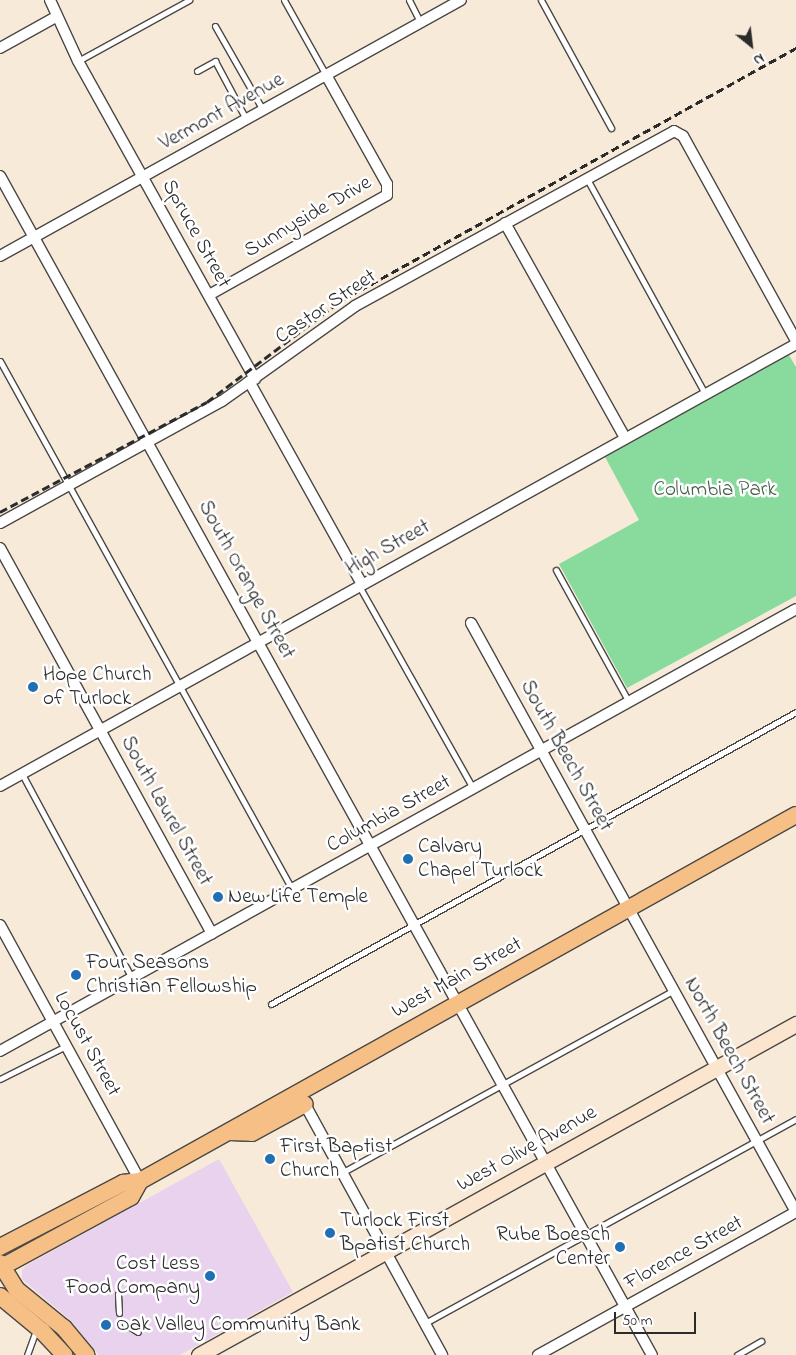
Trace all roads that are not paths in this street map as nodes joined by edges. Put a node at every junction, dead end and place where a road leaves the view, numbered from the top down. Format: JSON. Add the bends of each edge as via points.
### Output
{"nodes":[{"id":1,"x":50,"y":0,"type":"edge"},
{"id":2,"x":189,"y":0,"type":"edge"},
{"id":3,"x":284,"y":0,"type":"edge"},
{"id":4,"x":408,"y":0,"type":"edge"},
{"id":5,"x":462,"y":0,"type":"edge"},
{"id":6,"x":541,"y":0,"type":"edge"},
{"id":7,"x":445,"y":4,"type":"edge"},
{"id":8,"x":56,"y":17,"type":"junction"},
{"id":9,"x":420,"y":23,"type":"junction"},
{"id":10,"x":215,"y":26,"type":"dead end"},
{"id":11,"x":0,"y":48,"type":"edge"},
{"id":12,"x":78,"y":61,"type":"junction"},
{"id":13,"x":197,"y":71,"type":"dead end"},
{"id":14,"x":326,"y":75,"type":"junction"},
{"id":15,"x":263,"y":110,"type":"junction"},
{"id":16,"x":246,"y":119,"type":"junction"},
{"id":17,"x":611,"y":128,"type":"dead end"},
{"id":18,"x":0,"y":176,"type":"edge"},
{"id":19,"x":143,"y":177,"type":"junction"},
{"id":20,"x":587,"y":178,"type":"junction"},
{"id":21,"x":505,"y":223,"type":"junction"},
{"id":22,"x":34,"y":237,"type":"junction"},
{"id":23,"x":0,"y":256,"type":"edge"},
{"id":24,"x":209,"y":295,"type":"junction"},
{"id":25,"x":796,"y":342,"type":"edge"},
{"id":26,"x":0,"y":361,"type":"edge"},
{"id":27,"x":252,"y":381,"type":"junction"},
{"id":28,"x":705,"y":394,"type":"junction"},
{"id":29,"x":625,"y":438,"type":"junction"},
{"id":30,"x":148,"y":442,"type":"junction"},
{"id":31,"x":68,"y":485,"type":"junction"},
{"id":32,"x":0,"y":523,"type":"edge"},
{"id":33,"x":0,"y":548,"type":"edge"},
{"id":34,"x":556,"y":570,"type":"dead end"},
{"id":35,"x":360,"y":585,"type":"junction"},
{"id":36,"x":796,"y":609,"type":"edge"},
{"id":37,"x":471,"y":623,"type":"dead end"},
{"id":38,"x":259,"y":643,"type":"junction"},
{"id":39,"x":180,"y":686,"type":"junction"},
{"id":40,"x":629,"y":702,"type":"junction"},
{"id":41,"x":796,"y":712,"type":"edge"},
{"id":42,"x":100,"y":730,"type":"junction"},
{"id":43,"x":541,"y":750,"type":"junction"},
{"id":44,"x":22,"y":774,"type":"junction"},
{"id":45,"x":0,"y":786,"type":"edge"},
{"id":46,"x":473,"y":788,"type":"junction"},
{"id":47,"x":796,"y":815,"type":"edge"},
{"id":48,"x":585,"y":829,"type":"junction"},
{"id":49,"x":371,"y":846,"type":"junction"},
{"id":50,"x":293,"y":890,"type":"junction"},
{"id":51,"x":628,"y":908,"type":"junction"},
{"id":52,"x":0,"y":925,"type":"edge"},
{"id":53,"x":414,"y":925,"type":"junction"},
{"id":54,"x":212,"y":934,"type":"junction"},
{"id":55,"x":132,"y":978,"type":"junction"},
{"id":56,"x":674,"y":990,"type":"junction"},
{"id":57,"x":457,"y":1003,"type":"junction"},
{"id":58,"x":271,"y":1004,"type":"dead end"},
{"id":59,"x":53,"y":1022,"type":"junction"},
{"id":60,"x":796,"y":1024,"type":"edge"},
{"id":61,"x":66,"y":1046,"type":"junction"},
{"id":62,"x":0,"y":1051,"type":"edge"},
{"id":63,"x":717,"y":1068,"type":"junction"},
{"id":64,"x":0,"y":1079,"type":"edge"},
{"id":65,"x":502,"y":1085,"type":"junction"},
{"id":66,"x":302,"y":1098,"type":"junction"},
{"id":67,"x":796,"y":1119,"type":"edge"},
{"id":68,"x":757,"y":1141,"type":"junction"},
{"id":69,"x":546,"y":1163,"type":"junction"},
{"id":70,"x":342,"y":1172,"type":"junction"},
{"id":71,"x":140,"y":1182,"type":"junction"},
{"id":72,"x":796,"y":1212,"type":"edge"},
{"id":73,"x":586,"y":1236,"type":"junction"},
{"id":74,"x":0,"y":1247,"type":"edge"},
{"id":75,"x":386,"y":1252,"type":"junction"},
{"id":76,"x":1,"y":1266,"type":"edge"},
{"id":77,"x":118,"y":1294,"type":"dead end"},
{"id":78,"x":0,"y":1296,"type":"edge"},
{"id":79,"x":625,"y":1307,"type":"junction"},
{"id":80,"x":118,"y":1313,"type":"dead end"},
{"id":81,"x":125,"y":1324,"type":"dead end"},
{"id":82,"x":425,"y":1324,"type":"junction"},
{"id":83,"x":37,"y":1327,"type":"junction"},
{"id":84,"x":138,"y":1332,"type":"dead end"},
{"id":85,"x":762,"y":1341,"type":"dead end"},
{"id":86,"x":27,"y":1355,"type":"edge"},
{"id":87,"x":64,"y":1355,"type":"edge"},
{"id":88,"x":87,"y":1355,"type":"edge"},
{"id":89,"x":199,"y":1355,"type":"edge"},
{"id":90,"x":442,"y":1355,"type":"edge"},
{"id":91,"x":538,"y":1355,"type":"edge"},
{"id":92,"x":652,"y":1355,"type":"edge"},
{"id":93,"x":737,"y":1355,"type":"edge"}],
"edges":[{"from":1,"to":8,"type":"street","name":"Spruce Street"},
{"from":2,"to":12,"type":"lane"},
{"from":3,"to":14,"type":"lane"},
{"from":4,"to":9,"type":"lane"},
{"from":5,"to":7,"type":"street","name":"Vermont Avenue"},
{"from":6,"to":17,"type":"lane"},
{"from":7,"to":9,"type":"street","name":"Vermont Avenue"},
{"from":8,"to":11,"type":"street"},
{"from":8,"to":12,"type":"street","name":"Spruce Street"},
{"from":9,"to":14,"type":"street","name":"Vermont Avenue"},
{"from":10,"to":15,"type":"lane"},
{"from":12,"to":19,"type":"street","name":"Spruce Street"},
{"from":13,"to":16,"type":"lane","via":[[215,61]]},
{"from":14,"to":15,"type":"street","name":"Vermont Avenue"},
{"from":14,"to":24,"type":"street","name":"Sunnyside Drive","via":[[389,191],[384,197]]},
{"from":15,"to":16,"type":"street","name":"Vermont Avenue"},
{"from":16,"to":19,"type":"street","name":"Vermont Avenue"},
{"from":18,"to":22,"type":"street","name":"South Orange Street"},
{"from":19,"to":22,"type":"street","name":"Vermont Avenue"},
{"from":19,"to":24,"type":"street","name":"Spruce Street"},
{"from":20,"to":21,"type":"street","name":"Castor Street"},
{"from":20,"to":25,"type":"street","name":"Castor Street","via":[[669,132],[677,131],[683,136]]},
{"from":20,"to":28,"type":"lane"},
{"from":21,"to":27,"type":"street","name":"Castor Street","via":[[340,314]]},
{"from":21,"to":29,"type":"street"},
{"from":22,"to":23,"type":"street","name":"Vermont Avenue"},
{"from":22,"to":30,"type":"street","name":"South Orange Street"},
{"from":24,"to":27,"type":"street","name":"Spruce Street"},
{"from":25,"to":28,"type":"street","name":"High Street"},
{"from":26,"to":31,"type":"lane"},
{"from":27,"to":30,"type":"street","name":"Castor Street"},
{"from":27,"to":35,"type":"street","name":"Spruce Street"},
{"from":28,"to":29,"type":"street","name":"High Street"},
{"from":29,"to":35,"type":"street","name":"High Street"},
{"from":30,"to":31,"type":"street","name":"Castor Street"},
{"from":30,"to":38,"type":"street","name":"South Orange Street"},
{"from":31,"to":32,"type":"street","name":"Castor Street"},
{"from":31,"to":39,"type":"lane"},
{"from":33,"to":42,"type":"street","name":"South Laurel Street"},
{"from":34,"to":40,"type":"lane"},
{"from":35,"to":38,"type":"street","name":"High Street"},
{"from":35,"to":46,"type":"lane"},
{"from":36,"to":40,"type":"street","name":"Columbia Street"},
{"from":37,"to":43,"type":"street","name":"South Beech Street"},
{"from":38,"to":39,"type":"street","name":"High Street"},
{"from":38,"to":49,"type":"street","name":"South Orange Street"},
{"from":39,"to":42,"type":"street","name":"High Street"},
{"from":39,"to":50,"type":"lane"},
{"from":40,"to":43,"type":"street","name":"Columbia Street"},
{"from":41,"to":48,"type":"lane"},
{"from":42,"to":44,"type":"street","name":"High Street"},
{"from":42,"to":54,"type":"street","name":"South Laurel Street"},
{"from":43,"to":46,"type":"street","name":"Columbia Street"},
{"from":43,"to":48,"type":"street","name":"South Beech Street"},
{"from":44,"to":45,"type":"street","name":"High Street"},
{"from":44,"to":55,"type":"lane"},
{"from":46,"to":49,"type":"street","name":"Columbia Street"},
{"from":47,"to":51,"type":"main road","name":"West Main Street"},
{"from":48,"to":51,"type":"street","name":"South Beech Street"},
{"from":48,"to":53,"type":"lane"},
{"from":49,"to":50,"type":"street","name":"Columbia Street"},
{"from":49,"to":53,"type":"street","name":"South Orange Street"},
{"from":50,"to":54,"type":"street","name":"Columbia Street"},
{"from":51,"to":56,"type":"street","name":"North Beech Street"},
{"from":51,"to":57,"type":"main road","name":"West Main Street"},
{"from":52,"to":59,"type":"street","name":"Locust Street"},
{"from":53,"to":57,"type":"street","name":"South Orange Street"},
{"from":53,"to":58,"type":"lane"},
{"from":54,"to":55,"type":"street","name":"Columbia Street"},
{"from":55,"to":59,"type":"street","name":"Columbia Street"},
{"from":56,"to":63,"type":"street","name":"North Beech Street"},
{"from":56,"to":65,"type":"lane"},
{"from":57,"to":65,"type":"street","name":"South Orange Street"},
{"from":57,"to":66,"type":"main road","name":"West Main Street"},
{"from":59,"to":61,"type":"street","name":"Locust Street"},
{"from":59,"to":62,"type":"street","name":"Columbia Street"},
{"from":60,"to":63,"type":"street","name":"West Olive Avenue"},
{"from":61,"to":64,"type":"lane"},
{"from":61,"to":71,"type":"street","name":"Locust Street"},
{"from":63,"to":68,"type":"street","name":"North Beech Street"},
{"from":63,"to":69,"type":"street","name":"West Olive Avenue"},
{"from":65,"to":69,"type":"street","name":"South Orange Street"},
{"from":65,"to":70,"type":"lane"},
{"from":66,"to":70,"type":"street"},
{"from":66,"to":71,"type":"main road","name":"West Main Street","via":[[229,1132]]},
{"from":67,"to":68,"type":"lane"},
{"from":68,"to":72,"type":"street","name":"North Beech Street"},
{"from":68,"to":73,"type":"lane"},
{"from":69,"to":73,"type":"street","name":"South Orange Street"},
{"from":69,"to":75,"type":"street","name":"West Olive Avenue"},
{"from":70,"to":75,"type":"street"},
{"from":71,"to":74,"type":"main road","name":"West Main Street","via":[[123,1183]]},
{"from":71,"to":76,"type":"main road","name":"West Main Street","via":[[131,1197]]},
{"from":72,"to":79,"type":"street","name":"Florence Street"},
{"from":73,"to":79,"type":"street","name":"South Orange Street"},
{"from":73,"to":82,"type":"lane"},
{"from":75,"to":82,"type":"street"},
{"from":75,"to":89,"type":"street","name":"West Olive Avenue"},
{"from":76,"to":88,"type":"main road","via":[[16,1289],[64,1328]]},
{"from":77,"to":80,"type":"lane"},
{"from":78,"to":83,"type":"main road"},
{"from":79,"to":91,"type":"street","name":"Florence Street"},
{"from":79,"to":92,"type":"street","name":"South Orange Street"},
{"from":81,"to":84,"type":"lane"},
{"from":82,"to":90,"type":"street"},
{"from":83,"to":86,"type":"lane"},
{"from":83,"to":87,"type":"main road"},
{"from":85,"to":93,"type":"lane"}]}
